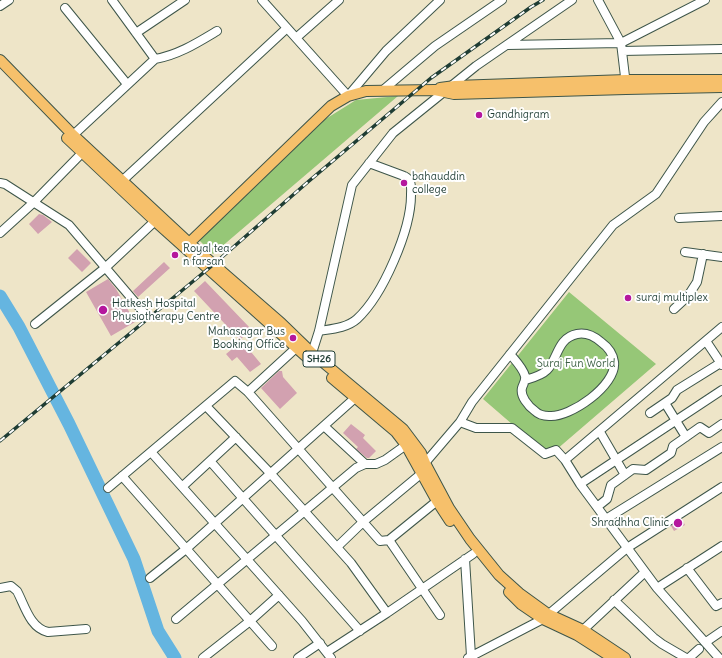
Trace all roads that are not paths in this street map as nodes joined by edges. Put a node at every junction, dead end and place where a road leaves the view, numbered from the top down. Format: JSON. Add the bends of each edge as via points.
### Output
{"nodes":[{"id":1,"x":8,"y":0,"type":"edge"},
{"id":2,"x":112,"y":0,"type":"edge"},
{"id":3,"x":185,"y":0,"type":"edge"},
{"id":4,"x":339,"y":0,"type":"edge"},
{"id":5,"x":440,"y":0,"type":"edge"},
{"id":6,"x":502,"y":0,"type":"edge"},
{"id":7,"x":572,"y":0,"type":"edge"},
{"id":8,"x":598,"y":0,"type":"edge"},
{"id":9,"x":705,"y":0,"type":"edge"},
{"id":10,"x":266,"y":2,"type":"edge"},
{"id":11,"x":0,"y":6,"type":"edge"},
{"id":12,"x":65,"y":8,"type":"dead end"},
{"id":13,"x":287,"y":28,"type":"junction"},
{"id":14,"x":217,"y":31,"type":"dead end"},
{"id":15,"x":136,"y":33,"type":"junction"},
{"id":16,"x":296,"y":38,"type":"junction"},
{"id":17,"x":506,"y":45,"type":"junction"},
{"id":18,"x":622,"y":47,"type":"junction"},
{"id":19,"x":722,"y":49,"type":"edge"},
{"id":20,"x":155,"y":59,"type":"junction"},
{"id":21,"x":0,"y":60,"type":"edge"},
{"id":22,"x":0,"y":69,"type":"edge"},
{"id":23,"x":722,"y":80,"type":"edge"},
{"id":24,"x":127,"y":84,"type":"junction"},
{"id":25,"x":626,"y":84,"type":"junction"},
{"id":26,"x":722,"y":87,"type":"edge"},
{"id":27,"x":383,"y":90,"type":"junction"},
{"id":28,"x":442,"y":90,"type":"junction"},
{"id":29,"x":348,"y":96,"type":"junction"},
{"id":30,"x":722,"y":102,"type":"edge"},
{"id":31,"x":71,"y":137,"type":"junction"},
{"id":32,"x":82,"y":153,"type":"junction"},
{"id":33,"x":369,"y":163,"type":"junction"},
{"id":34,"x":122,"y":181,"type":"junction"},
{"id":35,"x":2,"y":182,"type":"edge"},
{"id":36,"x":33,"y":203,"type":"junction"},
{"id":37,"x":722,"y":216,"type":"edge"},
{"id":38,"x":679,"y":218,"type":"dead end"},
{"id":39,"x":155,"y":221,"type":"junction"},
{"id":40,"x":0,"y":233,"type":"edge"},
{"id":41,"x":187,"y":246,"type":"junction"},
{"id":42,"x":685,"y":252,"type":"dead end"},
{"id":43,"x":703,"y":254,"type":"junction"},
{"id":44,"x":722,"y":257,"type":"edge"},
{"id":45,"x":105,"y":268,"type":"junction"},
{"id":46,"x":674,"y":309,"type":"dead end"},
{"id":47,"x":145,"y":314,"type":"dead end"},
{"id":48,"x":35,"y":324,"type":"dead end"},
{"id":49,"x":722,"y":327,"type":"edge"},
{"id":50,"x":319,"y":331,"type":"junction"},
{"id":51,"x":706,"y":341,"type":"junction"},
{"id":52,"x":296,"y":348,"type":"junction"},
{"id":53,"x":312,"y":353,"type":"junction"},
{"id":54,"x":510,"y":354,"type":"junction"},
{"id":55,"x":722,"y":363,"type":"edge"},
{"id":56,"x":525,"y":380,"type":"junction"},
{"id":57,"x":722,"y":390,"type":"edge"},
{"id":58,"x":248,"y":392,"type":"junction"},
{"id":59,"x":355,"y":398,"type":"junction"},
{"id":60,"x":665,"y":403,"type":"junction"},
{"id":61,"x":206,"y":406,"type":"junction"},
{"id":62,"x":650,"y":413,"type":"dead end"},
{"id":63,"x":676,"y":420,"type":"junction"},
{"id":64,"x":460,"y":422,"type":"junction"},
{"id":65,"x":722,"y":424,"type":"edge"},
{"id":66,"x":324,"y":426,"type":"junction"},
{"id":67,"x":600,"y":432,"type":"junction"},
{"id":68,"x":236,"y":437,"type":"junction"},
{"id":69,"x":686,"y":437,"type":"junction"},
{"id":70,"x":406,"y":445,"type":"junction"},
{"id":71,"x":722,"y":447,"type":"edge"},
{"id":72,"x":299,"y":449,"type":"junction"},
{"id":73,"x":151,"y":452,"type":"junction"},
{"id":74,"x":565,"y":460,"type":"junction"},
{"id":75,"x":616,"y":460,"type":"junction"},
{"id":76,"x":210,"y":461,"type":"junction"},
{"id":77,"x":365,"y":464,"type":"junction"},
{"id":78,"x":423,"y":468,"type":"junction"},
{"id":79,"x":271,"y":474,"type":"junction"},
{"id":80,"x":625,"y":475,"type":"junction"},
{"id":81,"x":122,"y":476,"type":"junction"},
{"id":82,"x":580,"y":484,"type":"junction"},
{"id":83,"x":183,"y":486,"type":"junction"},
{"id":84,"x":333,"y":487,"type":"junction"},
{"id":85,"x":722,"y":487,"type":"edge"},
{"id":86,"x":108,"y":488,"type":"dead end"},
{"id":87,"x":243,"y":498,"type":"junction"},
{"id":88,"x":437,"y":501,"type":"junction"},
{"id":89,"x":597,"y":506,"type":"junction"},
{"id":90,"x":304,"y":511,"type":"junction"},
{"id":91,"x":606,"y":519,"type":"junction"},
{"id":92,"x":364,"y":522,"type":"junction"},
{"id":93,"x":215,"y":523,"type":"junction"},
{"id":94,"x":276,"y":535,"type":"junction"},
{"id":95,"x":389,"y":540,"type":"junction"},
{"id":96,"x":722,"y":546,"type":"edge"},
{"id":97,"x":337,"y":547,"type":"junction"},
{"id":98,"x":627,"y":548,"type":"junction"},
{"id":99,"x":186,"y":549,"type":"junction"},
{"id":100,"x":469,"y":556,"type":"junction"},
{"id":101,"x":247,"y":559,"type":"junction"},
{"id":102,"x":688,"y":568,"type":"junction"},
{"id":103,"x":645,"y":572,"type":"junction"},
{"id":104,"x":150,"y":578,"type":"dead end"},
{"id":105,"x":217,"y":584,"type":"junction"},
{"id":106,"x":0,"y":588,"type":"edge"},
{"id":107,"x":422,"y":588,"type":"junction"},
{"id":108,"x":657,"y":588,"type":"junction"},
{"id":109,"x":279,"y":595,"type":"junction"},
{"id":110,"x":614,"y":600,"type":"junction"},
{"id":111,"x":722,"y":603,"type":"edge"},
{"id":112,"x":387,"y":613,"type":"junction"},
{"id":113,"x":440,"y":615,"type":"dead end"},
{"id":114,"x":545,"y":616,"type":"junction"},
{"id":115,"x":176,"y":619,"type":"dead end"},
{"id":116,"x":250,"y":621,"type":"junction"},
{"id":117,"x":86,"y":629,"type":"dead end"},
{"id":118,"x":583,"y":630,"type":"junction"},
{"id":119,"x":360,"y":631,"type":"junction"},
{"id":120,"x":722,"y":632,"type":"edge"},
{"id":121,"x":706,"y":642,"type":"junction"},
{"id":122,"x":320,"y":643,"type":"junction"},
{"id":123,"x":272,"y":646,"type":"dead end"},
{"id":124,"x":699,"y":649,"type":"dead end"},
{"id":125,"x":329,"y":655,"type":"edge"},
{"id":126,"x":469,"y":657,"type":"edge"},
{"id":127,"x":203,"y":658,"type":"edge"},
{"id":128,"x":298,"y":658,"type":"edge"},
{"id":129,"x":613,"y":658,"type":"edge"},
{"id":130,"x":625,"y":658,"type":"edge"},
{"id":131,"x":686,"y":658,"type":"edge"},
{"id":132,"x":689,"y":658,"type":"edge"},
{"id":133,"x":719,"y":658,"type":"edge"}],
"edges":[{"from":1,"to":11,"type":"street"},
{"from":2,"to":15,"type":"street"},
{"from":3,"to":15,"type":"street"},
{"from":4,"to":16,"type":"street"},
{"from":5,"to":29,"type":"street","via":[[386,52]]},
{"from":6,"to":27,"type":"street","via":[[435,46]]},
{"from":7,"to":17,"type":"street"},
{"from":8,"to":18,"type":"street"},
{"from":9,"to":18,"type":"street"},
{"from":10,"to":13,"type":"street"},
{"from":12,"to":24,"type":"street"},
{"from":13,"to":16,"type":"street"},
{"from":13,"to":34,"type":"street"},
{"from":14,"to":20,"type":"street","via":[[181,51]]},
{"from":15,"to":20,"type":"street"},
{"from":16,"to":29,"type":"street"},
{"from":17,"to":18,"type":"street"},
{"from":17,"to":28,"type":"street"},
{"from":18,"to":19,"type":"street"},
{"from":18,"to":25,"type":"street"},
{"from":20,"to":24,"type":"street"},
{"from":21,"to":31,"type":"main road","number":"SH26"},
{"from":22,"to":31,"type":"main road","number":"SH26"},
{"from":23,"to":25,"type":"main road"},
{"from":24,"to":31,"type":"street"},
{"from":25,"to":26,"type":"main road"},
{"from":25,"to":28,"type":"main road","via":[[454,94]]},
{"from":27,"to":28,"type":"main road"},
{"from":27,"to":29,"type":"main road"},
{"from":28,"to":33,"type":"street","via":[[393,133]]},
{"from":29,"to":41,"type":"main road","via":[[331,106]]},
{"from":30,"to":54,"type":"street","via":[[704,122],[656,194],[613,225]]},
{"from":31,"to":32,"type":"main road","number":"SH26"},
{"from":31,"to":34,"type":"main road","number":"SH26"},
{"from":32,"to":36,"type":"street"},
{"from":32,"to":39,"type":"main road","number":"SH26"},
{"from":33,"to":50,"type":"street","via":[[352,185]]},
{"from":33,"to":50,"type":"street","via":[[409,179],[409,215],[400,248],[378,292],[356,320]]},
{"from":34,"to":41,"type":"main road","number":"SH26"},
{"from":35,"to":36,"type":"street"},
{"from":36,"to":40,"type":"street"},
{"from":36,"to":45,"type":"street","via":[[69,225]]},
{"from":37,"to":38,"type":"street"},
{"from":39,"to":41,"type":"main road","number":"SH26"},
{"from":39,"to":45,"type":"street"},
{"from":41,"to":52,"type":"main road","number":"SH26"},
{"from":41,"to":53,"type":"main road","number":"SH26","via":[[281,323]]},
{"from":42,"to":43,"type":"street"},
{"from":43,"to":44,"type":"street"},
{"from":43,"to":46,"type":"street","via":[[697,282],[688,296]]},
{"from":45,"to":47,"type":"street"},
{"from":45,"to":48,"type":"street"},
{"from":49,"to":51,"type":"street"},
{"from":50,"to":53,"type":"street"},
{"from":51,"to":55,"type":"street"},
{"from":51,"to":67,"type":"street"},
{"from":52,"to":58,"type":"street"},
{"from":52,"to":59,"type":"main road","number":"SH26"},
{"from":53,"to":78,"type":"main road","number":"SH26","via":[[403,429],[421,453]]},
{"from":54,"to":56,"type":"street","via":[[522,369]]},
{"from":54,"to":64,"type":"street","via":[[472,402]]},
{"from":55,"to":60,"type":"street","via":[[677,390]]},
{"from":56,"to":56,"type":"street","via":[[548,370],[564,341],[575,334],[594,336],[612,353],[613,370],[600,390],[573,409],[558,415],[549,416],[534,411],[523,396]]},
{"from":57,"to":63,"type":"street"},
{"from":58,"to":61,"type":"street","via":[[235,381]]},
{"from":58,"to":72,"type":"street"},
{"from":59,"to":66,"type":"street"},
{"from":59,"to":70,"type":"main road","number":"SH26","via":[[396,432]]},
{"from":60,"to":62,"type":"street"},
{"from":60,"to":63,"type":"street"},
{"from":61,"to":68,"type":"street"},
{"from":61,"to":73,"type":"street"},
{"from":63,"to":69,"type":"street"},
{"from":63,"to":75,"type":"street"},
{"from":64,"to":74,"type":"street","via":[[476,428],[512,428],[545,454],[556,450]]},
{"from":64,"to":78,"type":"street"},
{"from":65,"to":69,"type":"street","via":[[709,433],[700,427]]},
{"from":66,"to":72,"type":"street"},
{"from":66,"to":77,"type":"street"},
{"from":67,"to":74,"type":"street"},
{"from":67,"to":75,"type":"street"},
{"from":68,"to":76,"type":"street"},
{"from":68,"to":79,"type":"street"},
{"from":69,"to":80,"type":"street","via":[[673,446],[671,453],[646,470],[633,469]]},
{"from":70,"to":77,"type":"street","via":[[385,460],[376,464]]},
{"from":70,"to":78,"type":"main road","number":"SH26"},
{"from":71,"to":91,"type":"street"},
{"from":72,"to":79,"type":"street"},
{"from":72,"to":84,"type":"street"},
{"from":73,"to":81,"type":"street"},
{"from":73,"to":83,"type":"street"},
{"from":74,"to":82,"type":"street"},
{"from":75,"to":80,"type":"street"},
{"from":75,"to":82,"type":"street"},
{"from":76,"to":83,"type":"street"},
{"from":76,"to":87,"type":"street"},
{"from":77,"to":84,"type":"street","via":[[356,468]]},
{"from":78,"to":88,"type":"main road","number":"SH26"},
{"from":78,"to":92,"type":"street"},
{"from":78,"to":114,"type":"main road","number":"SH26","via":[[470,539],[500,575]]},
{"from":79,"to":87,"type":"street"},
{"from":79,"to":90,"type":"street"},
{"from":80,"to":89,"type":"street","via":[[612,485],[606,499]]},
{"from":81,"to":86,"type":"street"},
{"from":81,"to":99,"type":"street"},
{"from":82,"to":89,"type":"street"},
{"from":83,"to":93,"type":"street"},
{"from":84,"to":90,"type":"street"},
{"from":84,"to":92,"type":"street"},
{"from":85,"to":98,"type":"street"},
{"from":87,"to":93,"type":"street"},
{"from":87,"to":94,"type":"street"},
{"from":88,"to":95,"type":"street"},
{"from":88,"to":100,"type":"main road","number":"SH26"},
{"from":89,"to":91,"type":"street"},
{"from":90,"to":94,"type":"street"},
{"from":90,"to":97,"type":"street"},
{"from":91,"to":98,"type":"street"},
{"from":92,"to":95,"type":"street","via":[[380,541]]},
{"from":92,"to":97,"type":"street"},
{"from":93,"to":99,"type":"street"},
{"from":93,"to":101,"type":"street"},
{"from":94,"to":101,"type":"street"},
{"from":94,"to":119,"type":"street"},
{"from":95,"to":107,"type":"street"},
{"from":96,"to":102,"type":"street"},
{"from":97,"to":112,"type":"street"},
{"from":98,"to":103,"type":"street"},
{"from":98,"to":114,"type":"street"},
{"from":99,"to":104,"type":"street"},
{"from":99,"to":105,"type":"street"},
{"from":100,"to":107,"type":"street"},
{"from":100,"to":114,"type":"main road","number":"SH26","via":[[521,604]]},
{"from":100,"to":126,"type":"street"},
{"from":101,"to":105,"type":"street"},
{"from":101,"to":109,"type":"street"},
{"from":102,"to":108,"type":"street"},
{"from":102,"to":111,"type":"street","via":[[716,606]]},
{"from":103,"to":108,"type":"street"},
{"from":103,"to":110,"type":"street"},
{"from":105,"to":115,"type":"street"},
{"from":105,"to":116,"type":"street"},
{"from":106,"to":117,"type":"street","via":[[11,586],[18,591],[33,622],[42,631]]},
{"from":107,"to":112,"type":"street"},
{"from":107,"to":113,"type":"street"},
{"from":108,"to":121,"type":"street"},
{"from":109,"to":116,"type":"street"},
{"from":109,"to":122,"type":"street"},
{"from":110,"to":118,"type":"street"},
{"from":110,"to":131,"type":"street","via":[[654,638]]},
{"from":112,"to":119,"type":"street"},
{"from":114,"to":118,"type":"main road","number":"SH26"},
{"from":114,"to":126,"type":"street"},
{"from":114,"to":129,"type":"main road","number":"SH26"},
{"from":116,"to":123,"type":"street"},
{"from":116,"to":127,"type":"street"},
{"from":118,"to":130,"type":"main road","number":"SH26"},
{"from":119,"to":125,"type":"street"},
{"from":120,"to":121,"type":"street"},
{"from":121,"to":133,"type":"street"},
{"from":122,"to":125,"type":"street"},
{"from":122,"to":128,"type":"street"},
{"from":124,"to":132,"type":"street"}]}
